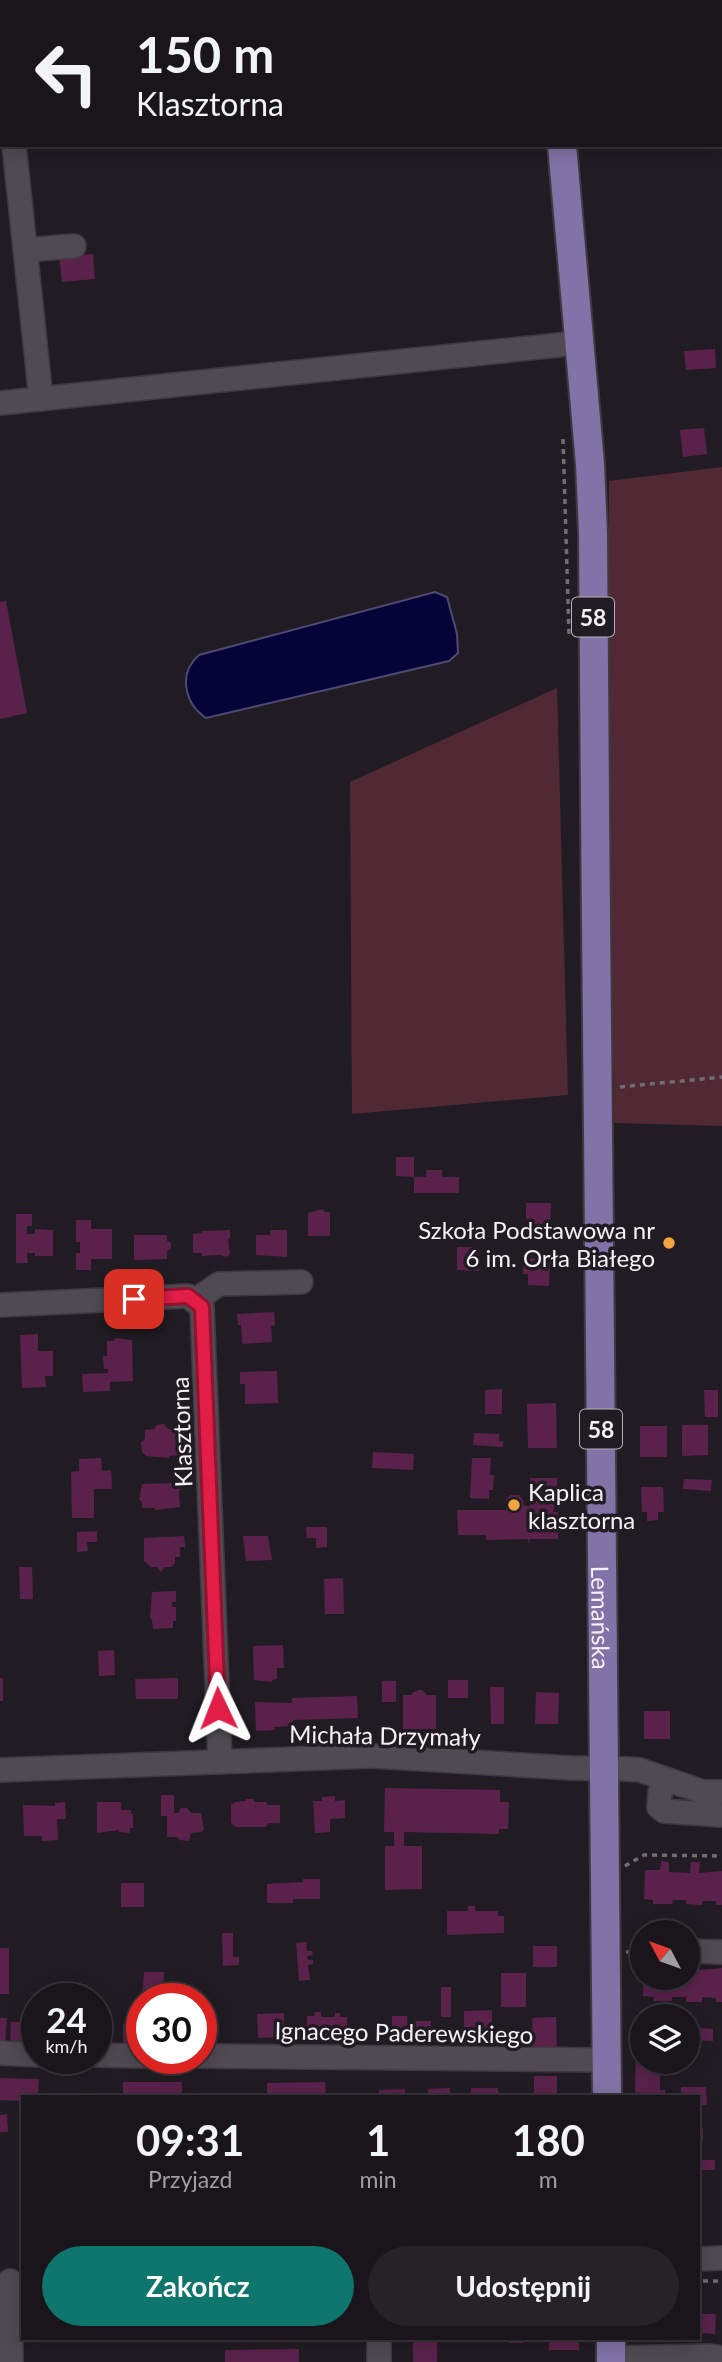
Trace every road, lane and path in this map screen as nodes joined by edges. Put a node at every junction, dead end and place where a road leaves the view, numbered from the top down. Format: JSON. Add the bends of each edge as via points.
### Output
{"nodes":[{"id":1,"x":14,"y":147,"type":"edge"},
{"id":2,"x":562,"y":147,"type":"edge"},
{"id":3,"x":74,"y":246,"type":"dead end"},
{"id":4,"x":25,"y":250,"type":"junction"},
{"id":5,"x":581,"y":341,"type":"junction"},
{"id":6,"x":41,"y":399,"type":"junction"},
{"id":7,"x":0,"y":403,"type":"edge"},
{"id":8,"x":722,"y":1077,"type":"edge"},
{"id":9,"x":598,"y":1090,"type":"junction"},
{"id":10,"x":301,"y":1282,"type":"dead end"},
{"id":11,"x":194,"y":1301,"type":"junction"},
{"id":12,"x":0,"y":1305,"type":"edge"},
{"id":13,"x":220,"y":1761,"type":"junction"},
{"id":14,"x":602,"y":1768,"type":"junction"},
{"id":15,"x":0,"y":1770,"type":"edge"},
{"id":16,"x":721,"y":1804,"type":"edge"},
{"id":17,"x":665,"y":1855,"type":"junction"},
{"id":18,"x":722,"y":1856,"type":"edge"},
{"id":19,"x":665,"y":1862,"type":"dead end"},
{"id":20,"x":620,"y":1869,"type":"dead end"},
{"id":21,"x":700,"y":1951,"type":"edge"},
{"id":22,"x":722,"y":1952,"type":"edge"},
{"id":23,"x":0,"y":2053,"type":"edge"},
{"id":24,"x":21,"y":2054,"type":"edge"},
{"id":25,"x":217,"y":2056,"type":"edge"},
{"id":26,"x":607,"y":2060,"type":"junction"},
{"id":27,"x":607,"y":2095,"type":"edge"},
{"id":28,"x":722,"y":2258,"type":"edge"},
{"id":29,"x":700,"y":2259,"type":"edge"},
{"id":30,"x":11,"y":2281,"type":"edge"},
{"id":31,"x":700,"y":2281,"type":"edge"},
{"id":32,"x":722,"y":2281,"type":"edge"},
{"id":33,"x":379,"y":2340,"type":"edge"},
{"id":34,"x":611,"y":2353,"type":"edge"},
{"id":35,"x":722,"y":2358,"type":"edge"},
{"id":36,"x":11,"y":2362,"type":"edge"},
{"id":37,"x":379,"y":2362,"type":"edge"}],
"edges":[{"from":1,"to":4,"type":"street"},
{"from":2,"to":5,"type":"main road","number":"58"},
{"from":3,"to":4,"type":"street"},
{"from":4,"to":6,"type":"street"},
{"from":5,"to":6,"type":"street"},
{"from":5,"to":9,"type":"main road","number":"58","via":[[593,533]]},
{"from":6,"to":7,"type":"street"},
{"from":8,"to":9,"type":"path"},
{"from":9,"to":14,"type":"main road","name":"Lemańska","number":"58"},
{"from":10,"to":11,"type":"street","via":[[219,1284]]},
{"from":11,"to":12,"type":"street","via":[[188,1296]]},
{"from":11,"to":13,"type":"street","name":"Klasztorna","via":[[202,1307]]},
{"from":13,"to":14,"type":"street","name":"Michała Drzymały","via":[[373,1756]]},
{"from":13,"to":15,"type":"street","name":"Michała Drzymały"},
{"from":14,"to":16,"type":"street","name":"Michała Drzymały","via":[[640,1770],[703,1792]]},
{"from":14,"to":26,"type":"main road","name":"Lemańska","number":"58"},
{"from":17,"to":18,"type":"path"},
{"from":17,"to":19,"type":"path"},
{"from":17,"to":20,"type":"path","via":[[644,1855]]},
{"from":21,"to":22,"type":"street"},
{"from":23,"to":24,"type":"street"},
{"from":25,"to":26,"type":"street","name":"Ignacego Paderewskiego"},
{"from":26,"to":27,"type":"main road","number":"58"},
{"from":28,"to":29,"type":"street"},
{"from":30,"to":36,"type":"street"},
{"from":31,"to":32,"type":"path"},
{"from":33,"to":37,"type":"street"},
{"from":34,"to":35,"type":"street"}]}
